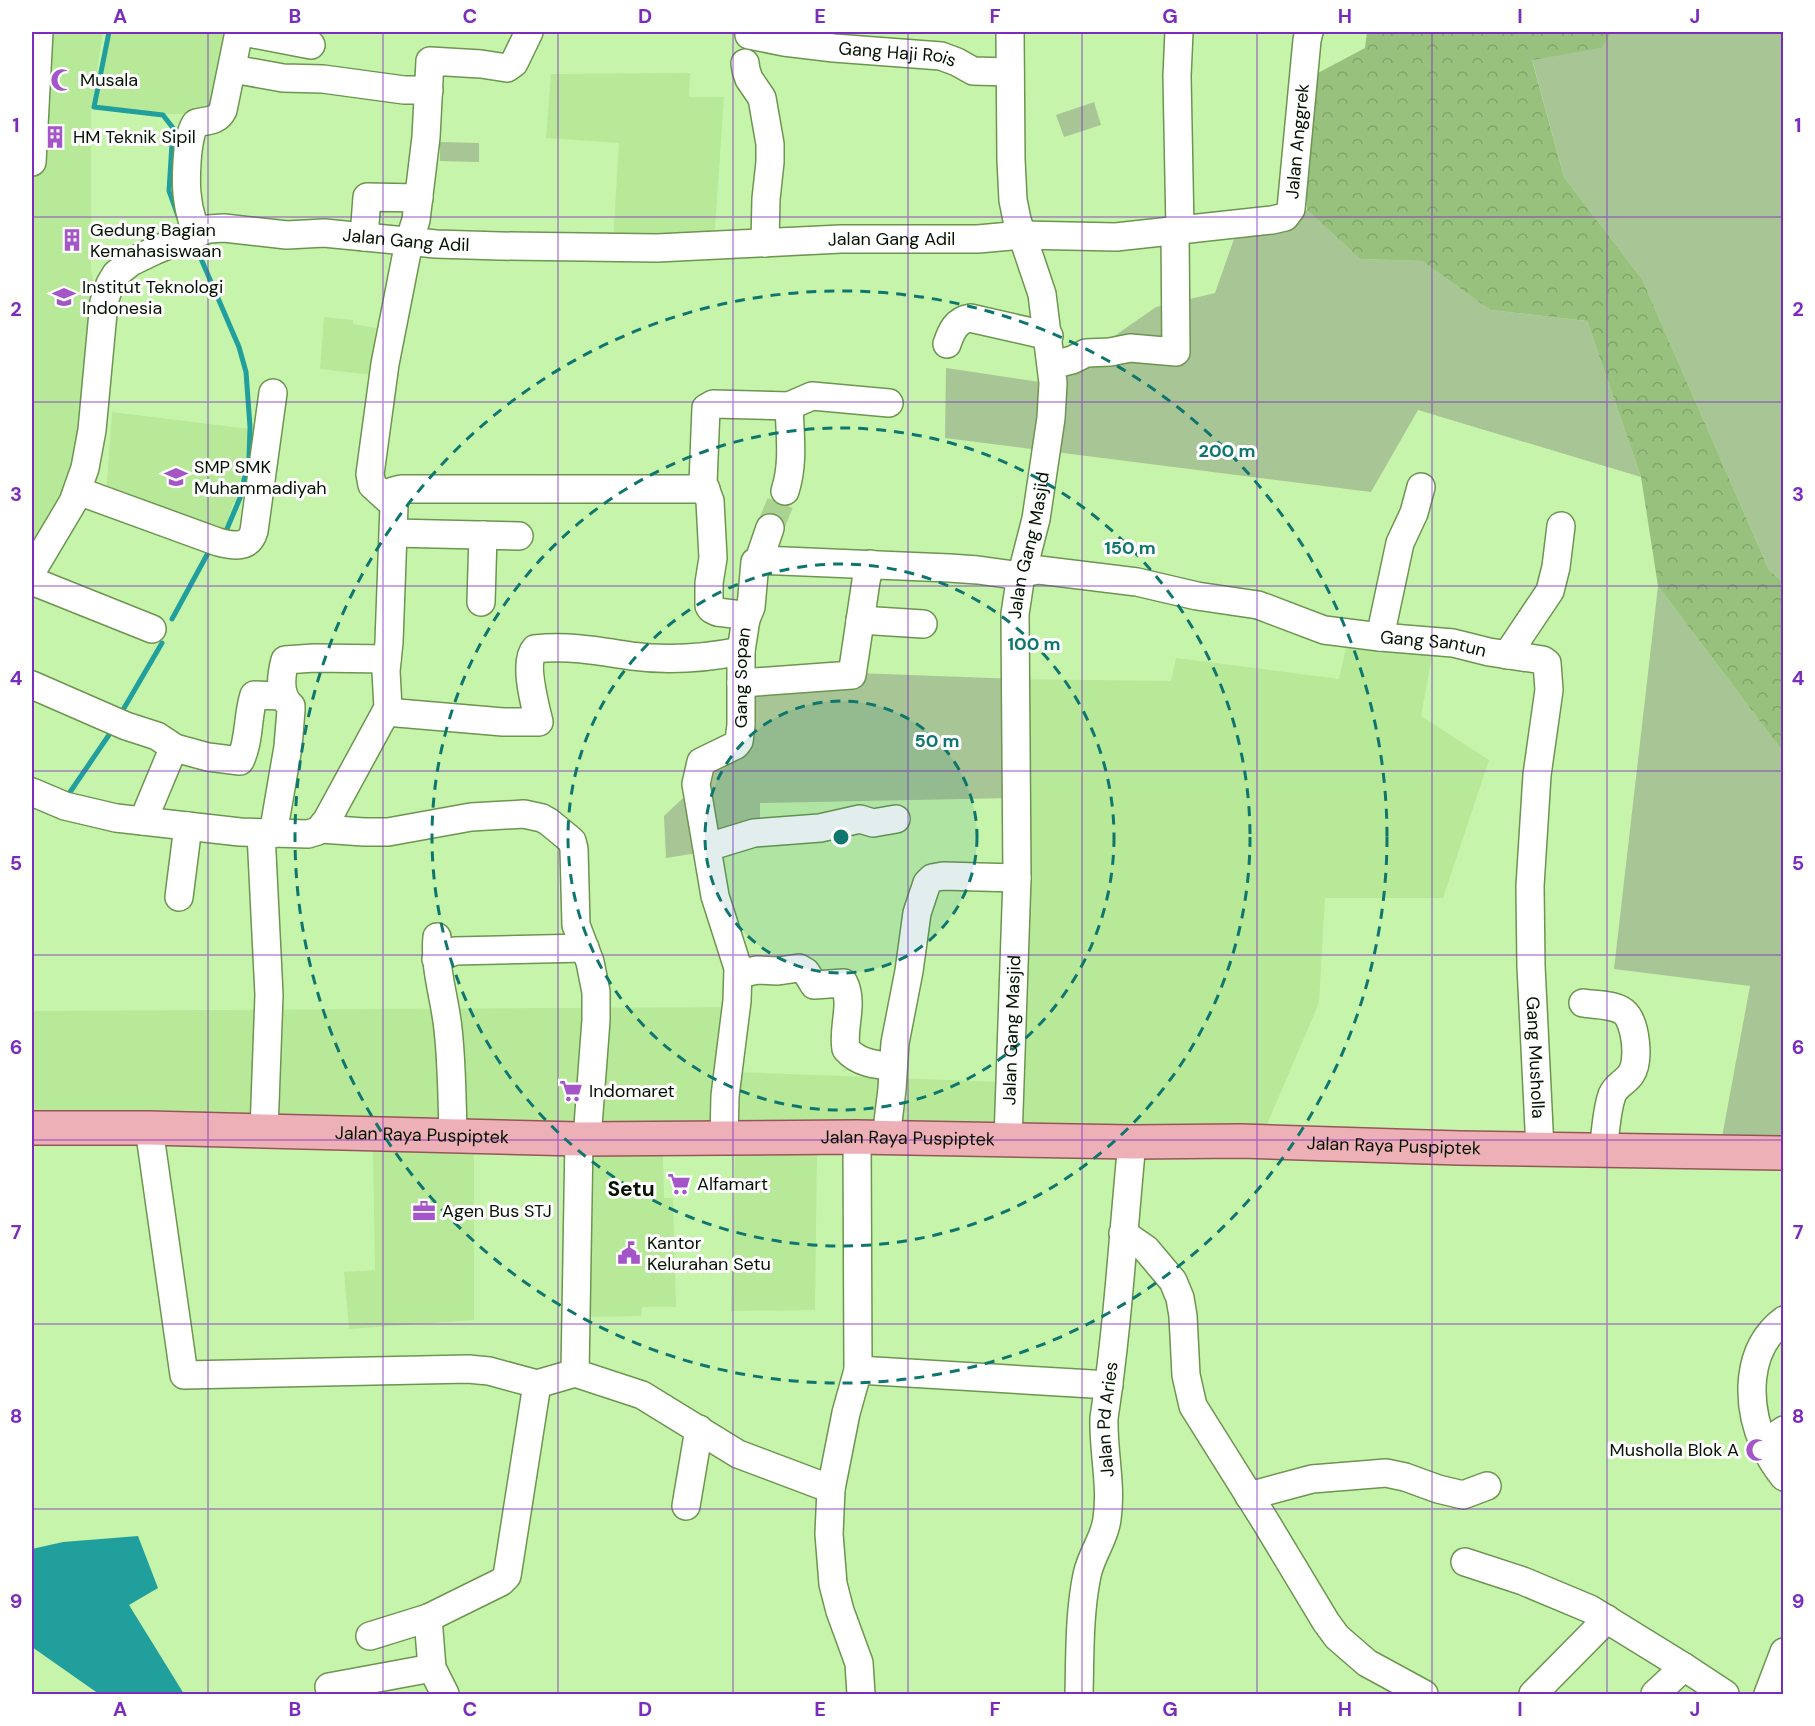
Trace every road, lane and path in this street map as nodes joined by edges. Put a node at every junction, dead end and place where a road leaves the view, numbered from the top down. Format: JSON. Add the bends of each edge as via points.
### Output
{"nodes":[{"id":1,"x":39,"y":32,"type":"edge"},
{"id":2,"x":241,"y":32,"type":"edge"},
{"id":3,"x":529,"y":32,"type":"edge"},
{"id":4,"x":750,"y":32,"type":"edge"},
{"id":5,"x":1010,"y":32,"type":"edge"},
{"id":6,"x":1179,"y":32,"type":"edge"},
{"id":7,"x":1310,"y":32,"type":"edge"},
{"id":8,"x":310,"y":45,"type":"dead end"},
{"id":9,"x":745,"y":63,"type":"dead end"},
{"id":10,"x":233,"y":69,"type":"junction"},
{"id":11,"x":1010,"y":72,"type":"junction"},
{"id":12,"x":429,"y":90,"type":"junction"},
{"id":13,"x":32,"y":162,"type":"edge"},
{"id":14,"x":419,"y":198,"type":"junction"},
{"id":15,"x":1178,"y":230,"type":"junction"},
{"id":16,"x":1022,"y":235,"type":"junction"},
{"id":17,"x":188,"y":237,"type":"junction"},
{"id":18,"x":364,"y":237,"type":"junction"},
{"id":19,"x":409,"y":242,"type":"junction"},
{"id":20,"x":765,"y":243,"type":"junction"},
{"id":21,"x":1048,"y":336,"type":"junction"},
{"id":22,"x":947,"y":344,"type":"dead end"},
{"id":23,"x":1052,"y":365,"type":"junction"},
{"id":24,"x":273,"y":393,"type":"dead end"},
{"id":25,"x":889,"y":403,"type":"dead end"},
{"id":26,"x":789,"y":406,"type":"junction"},
{"id":27,"x":1422,"y":487,"type":"dead end"},
{"id":28,"x":705,"y":489,"type":"junction"},
{"id":29,"x":78,"y":491,"type":"junction"},
{"id":30,"x":785,"y":491,"type":"tunnel mouth"},
{"id":31,"x":386,"y":496,"type":"junction"},
{"id":32,"x":1561,"y":526,"type":"dead end"},
{"id":33,"x":770,"y":528,"type":"tunnel mouth"},
{"id":34,"x":399,"y":533,"type":"junction"},
{"id":35,"x":483,"y":535,"type":"junction"},
{"id":36,"x":519,"y":536,"type":"dead end"},
{"id":37,"x":759,"y":560,"type":"junction"},
{"id":38,"x":870,"y":564,"type":"junction"},
{"id":39,"x":32,"y":571,"type":"edge"},
{"id":40,"x":1022,"y":574,"type":"junction"},
{"id":41,"x":32,"y":580,"type":"edge"},
{"id":42,"x":481,"y":602,"type":"dead end"},
{"id":43,"x":746,"y":619,"type":"junction"},
{"id":44,"x":860,"y":620,"type":"junction"},
{"id":45,"x":923,"y":624,"type":"dead end"},
{"id":46,"x":152,"y":629,"type":"dead end"},
{"id":47,"x":1380,"y":638,"type":"junction"},
{"id":48,"x":741,"y":651,"type":"junction"},
{"id":49,"x":1507,"y":655,"type":"junction"},
{"id":50,"x":392,"y":658,"type":"junction"},
{"id":51,"x":741,"y":683,"type":"junction"},
{"id":52,"x":32,"y":684,"type":"edge"},
{"id":53,"x":282,"y":696,"type":"junction"},
{"id":54,"x":386,"y":712,"type":"junction"},
{"id":55,"x":175,"y":748,"type":"junction"},
{"id":56,"x":32,"y":792,"type":"edge"},
{"id":57,"x":896,"y":819,"type":"dead end"},
{"id":58,"x":143,"y":821,"type":"junction"},
{"id":59,"x":188,"y":826,"type":"junction"},
{"id":60,"x":321,"y":829,"type":"junction"},
{"id":61,"x":267,"y":833,"type":"junction"},
{"id":62,"x":708,"y":847,"type":"junction"},
{"id":63,"x":1017,"y":878,"type":"junction"},
{"id":64,"x":179,"y":897,"type":"dead end"},
{"id":65,"x":585,"y":948,"type":"junction"},
{"id":66,"x":1531,"y":966,"type":"joint"},
{"id":67,"x":739,"y":974,"type":"junction"},
{"id":68,"x":1583,"y":1003,"type":"dead end"},
{"id":69,"x":892,"y":1066,"type":"junction"},
{"id":70,"x":32,"y":1128,"type":"edge"},
{"id":71,"x":149,"y":1128,"type":"junction"},
{"id":72,"x":264,"y":1131,"type":"junction"},
{"id":73,"x":453,"y":1136,"type":"junction"},
{"id":74,"x":724,"y":1138,"type":"junction"},
{"id":75,"x":872,"y":1138,"type":"junction"},
{"id":76,"x":583,"y":1139,"type":"junction"},
{"id":77,"x":1008,"y":1140,"type":"junction"},
{"id":78,"x":1132,"y":1142,"type":"junction"},
{"id":79,"x":1540,"y":1149,"type":"junction"},
{"id":80,"x":1603,"y":1150,"type":"junction"},
{"id":81,"x":1784,"y":1153,"type":"edge"},
{"id":82,"x":1123,"y":1233,"type":"junction"},
{"id":83,"x":1784,"y":1320,"type":"edge"},
{"id":84,"x":858,"y":1370,"type":"junction"},
{"id":85,"x":575,"y":1373,"type":"junction"},
{"id":86,"x":537,"y":1384,"type":"junction"},
{"id":87,"x":1109,"y":1385,"type":"junction"},
{"id":88,"x":699,"y":1429,"type":"junction"},
{"id":89,"x":1773,"y":1437,"type":"edge"},
{"id":90,"x":1784,"y":1477,"type":"edge"},
{"id":91,"x":1487,"y":1486,"type":"dead end"},
{"id":92,"x":831,"y":1490,"type":"junction"},
{"id":93,"x":1249,"y":1496,"type":"junction"},
{"id":94,"x":686,"y":1506,"type":"dead end"},
{"id":95,"x":1465,"y":1562,"type":"dead end"},
{"id":96,"x":428,"y":1618,"type":"junction"},
{"id":97,"x":1607,"y":1619,"type":"junction"},
{"id":98,"x":370,"y":1636,"type":"dead end"},
{"id":99,"x":1784,"y":1653,"type":"edge"},
{"id":100,"x":1684,"y":1667,"type":"junction"},
{"id":101,"x":432,"y":1668,"type":"junction"},
{"id":102,"x":329,"y":1687,"type":"dead end"},
{"id":103,"x":445,"y":1695,"type":"edge"},
{"id":104,"x":861,"y":1695,"type":"edge"},
{"id":105,"x":1079,"y":1695,"type":"edge"},
{"id":106,"x":1424,"y":1695,"type":"edge"},
{"id":107,"x":1533,"y":1695,"type":"edge"},
{"id":108,"x":1655,"y":1695,"type":"edge"},
{"id":109,"x":1725,"y":1695,"type":"edge"},
{"id":110,"x":1768,"y":1695,"type":"edge"}],
"edges":[{"from":1,"to":13,"type":"street"},
{"from":2,"to":8,"type":"street"},
{"from":2,"to":10,"type":"street"},
{"from":3,"to":12,"type":"street","via":[[514,63],[507,68],[430,61]]},
{"from":4,"to":11,"type":"street","name":"Gang Haji Rois","via":[[749,35],[784,42],[941,56],[973,71]]},
{"from":5,"to":11,"type":"street","name":"Jalan Gang Masjid"},
{"from":6,"to":15,"type":"street"},
{"from":7,"to":15,"type":"street","name":"Jalan Anggrek","via":[[1290,212],[1272,220]]},
{"from":9,"to":20,"type":"street","via":[[749,79],[762,98],[770,144]]},
{"from":10,"to":12,"type":"street","via":[[283,78]]},
{"from":10,"to":17,"type":"street","via":[[221,114],[215,120],[196,123],[192,130]]},
{"from":11,"to":16,"type":"street","name":"Jalan Gang Masjid","via":[[1011,178],[1014,210]]},
{"from":12,"to":14,"type":"street"},
{"from":14,"to":18,"type":"street","via":[[367,197]]},
{"from":14,"to":19,"type":"street"},
{"from":15,"to":16,"type":"street","name":"Jalan Gang Adil","via":[[1116,237]]},
{"from":15,"to":23,"type":"street","via":[[1176,352],[1130,348],[1086,353]]},
{"from":16,"to":20,"type":"street","name":"Jalan Gang Adil"},
{"from":16,"to":21,"type":"street","name":"Jalan Gang Masjid","via":[[1042,294]]},
{"from":17,"to":18,"type":"street","name":"Jalan Gang Adil","via":[[212,228]]},
{"from":17,"to":29,"type":"street","name":"Jalan Gang Adil","via":[[131,262],[116,274],[107,290],[91,440]]},
{"from":18,"to":19,"type":"street","name":"Jalan Gang Adil"},
{"from":19,"to":20,"type":"street","name":"Jalan Gang Adil","via":[[657,248]]},
{"from":19,"to":31,"type":"street","via":[[385,364],[370,474],[372,485]]},
{"from":21,"to":22,"type":"street","via":[[970,318],[958,323]]},
{"from":21,"to":23,"type":"street","name":"Jalan Gang Masjid"},
{"from":23,"to":40,"type":"street","name":"Jalan Gang Masjid","via":[[1045,460]]},
{"from":24,"to":29,"type":"street","via":[[254,531],[245,544],[218,542]]},
{"from":25,"to":26,"type":"street","via":[[812,396]]},
{"from":26,"to":28,"type":"street","via":[[708,405],[702,483]]},
{"from":26,"to":30,"type":"street","via":[[791,459]]},
{"from":27,"to":47,"type":"street","via":[[1400,543]]},
{"from":28,"to":31,"type":"street","via":[[401,489]]},
{"from":28,"to":43,"type":"street","via":[[710,501],[713,558],[709,607]]},
{"from":29,"to":39,"type":"street","name":"Jalan Gang Adil"},
{"from":31,"to":34,"type":"street","via":[[394,505]]},
{"from":32,"to":49,"type":"street","via":[[1550,591]]},
{"from":33,"to":37,"type":"street","name":"Gang Sopan"},
{"from":34,"to":35,"type":"street"},
{"from":34,"to":50,"type":"street"},
{"from":35,"to":36,"type":"street"},
{"from":35,"to":42,"type":"street"},
{"from":37,"to":38,"type":"street"},
{"from":37,"to":43,"type":"street","name":"Gang Sopan","via":[[755,564]]},
{"from":38,"to":40,"type":"street"},
{"from":38,"to":44,"type":"street"},
{"from":40,"to":47,"type":"street","name":"Gang Santun","via":[[1039,570],[1137,582],[1258,605],[1324,630]]},
{"from":40,"to":63,"type":"street","name":"Jalan Gang Masjid","via":[[1014,640]]},
{"from":41,"to":46,"type":"street"},
{"from":43,"to":48,"type":"street","name":"Gang Sopan"},
{"from":44,"to":45,"type":"street"},
{"from":44,"to":51,"type":"street","via":[[852,675]]},
{"from":47,"to":49,"type":"street","name":"Gang Santun","via":[[1454,643]]},
{"from":48,"to":51,"type":"street","name":"Gang Sopan"},
{"from":48,"to":54,"type":"street","via":[[671,658],[590,649],[535,649],[531,656],[531,687],[539,722]]},
{"from":49,"to":66,"type":"street","name":"Gang Santun","via":[[1543,660],[1549,672],[1530,886]]},
{"from":50,"to":53,"type":"street","via":[[285,660]]},
{"from":50,"to":54,"type":"street"},
{"from":51,"to":62,"type":"street","name":"Gang Sopan","via":[[739,741],[703,760],[698,770],[696,784]]},
{"from":52,"to":55,"type":"street","via":[[158,736]]},
{"from":53,"to":55,"type":"street","via":[[254,695],[240,761]]},
{"from":53,"to":61,"type":"street","via":[[291,706],[288,747]]},
{"from":54,"to":60,"type":"street"},
{"from":55,"to":58,"type":"street"},
{"from":56,"to":58,"type":"street","via":[[65,806]]},
{"from":57,"to":62,"type":"street","via":[[873,823],[860,819],[820,828],[754,833]]},
{"from":58,"to":59,"type":"street"},
{"from":59,"to":61,"type":"street"},
{"from":59,"to":64,"type":"street"},
{"from":60,"to":61,"type":"street","via":[[308,834]]},
{"from":60,"to":65,"type":"street","via":[[373,832],[516,813],[542,818],[574,844],[576,925]]},
{"from":61,"to":72,"type":"street","via":[[269,995]]},
{"from":62,"to":67,"type":"street","name":"Gang Sopan","via":[[716,896]]},
{"from":63,"to":69,"type":"street","via":[[943,876],[927,883],[917,913]]},
{"from":63,"to":77,"type":"street","name":"Jalan Gang Masjid"},
{"from":65,"to":73,"type":"street","via":[[447,953],[437,948],[448,1029]]},
{"from":65,"to":76,"type":"street","via":[[593,971],[596,1005]]},
{"from":66,"to":79,"type":"street","name":"Gang Musholla"},
{"from":67,"to":69,"type":"street","via":[[799,968],[814,985],[844,983],[848,1001],[846,1049],[865,1062]]},
{"from":67,"to":74,"type":"street","name":"Gang Sopan"},
{"from":68,"to":80,"type":"street","via":[[1625,1012],[1637,1046],[1632,1073],[1612,1096]]},
{"from":69,"to":75,"type":"street","via":[[892,1089]]},
{"from":70,"to":71,"type":"main road","name":"Jalan Raya Puspiptek"},
{"from":71,"to":72,"type":"main road","name":"Jalan Raya Puspiptek"},
{"from":71,"to":86,"type":"street","via":[[184,1375],[468,1369]]},
{"from":72,"to":73,"type":"main road","name":"Jalan Raya Puspiptek"},
{"from":73,"to":76,"type":"main road","name":"Jalan Raya Puspiptek"},
{"from":74,"to":75,"type":"main road","name":"Jalan Raya Puspiptek"},
{"from":74,"to":76,"type":"main road","name":"Jalan Raya Puspiptek"},
{"from":75,"to":77,"type":"main road","name":"Jalan Raya Puspiptek"},
{"from":75,"to":84,"type":"street"},
{"from":76,"to":85,"type":"street"},
{"from":77,"to":78,"type":"main road","name":"Jalan Raya Puspiptek"},
{"from":78,"to":79,"type":"main road","name":"Jalan Raya Puspiptek"},
{"from":78,"to":82,"type":"street","name":"Jalan Pd Aries"},
{"from":79,"to":80,"type":"main road","name":"Jalan Raya Puspiptek"},
{"from":80,"to":81,"type":"main road","name":"Jalan Raya Puspiptek"},
{"from":82,"to":87,"type":"street","name":"Jalan Pd Aries"},
{"from":82,"to":93,"type":"street","via":[[1146,1249],[1173,1281],[1183,1316],[1186,1375],[1193,1406]]},
{"from":83,"to":89,"type":"street","via":[[1762,1344],[1754,1366],[1751,1396]]},
{"from":84,"to":87,"type":"street"},
{"from":84,"to":92,"type":"street"},
{"from":85,"to":86,"type":"street"},
{"from":85,"to":88,"type":"street","via":[[642,1395]]},
{"from":86,"to":96,"type":"street","via":[[507,1576]]},
{"from":87,"to":105,"type":"street","name":"Jalan Pd Aries","via":[[1104,1434],[1109,1484],[1107,1520],[1087,1576],[1081,1620]]},
{"from":88,"to":92,"type":"street","via":[[738,1454]]},
{"from":88,"to":94,"type":"street"},
{"from":89,"to":90,"type":"street"},
{"from":91,"to":93,"type":"street","via":[[1463,1495],[1386,1473],[1312,1479]]},
{"from":92,"to":104,"type":"street","via":[[833,1584],[859,1663]]},
{"from":93,"to":106,"type":"street","via":[[1337,1637],[1366,1663]]},
{"from":95,"to":97,"type":"street","via":[[1523,1581]]},
{"from":96,"to":98,"type":"street"},
{"from":96,"to":101,"type":"street"},
{"from":97,"to":100,"type":"street"},
{"from":97,"to":107,"type":"street"},
{"from":99,"to":110,"type":"street"},
{"from":100,"to":108,"type":"street"},
{"from":100,"to":109,"type":"street"},
{"from":101,"to":102,"type":"street"},
{"from":101,"to":103,"type":"street"}]}
